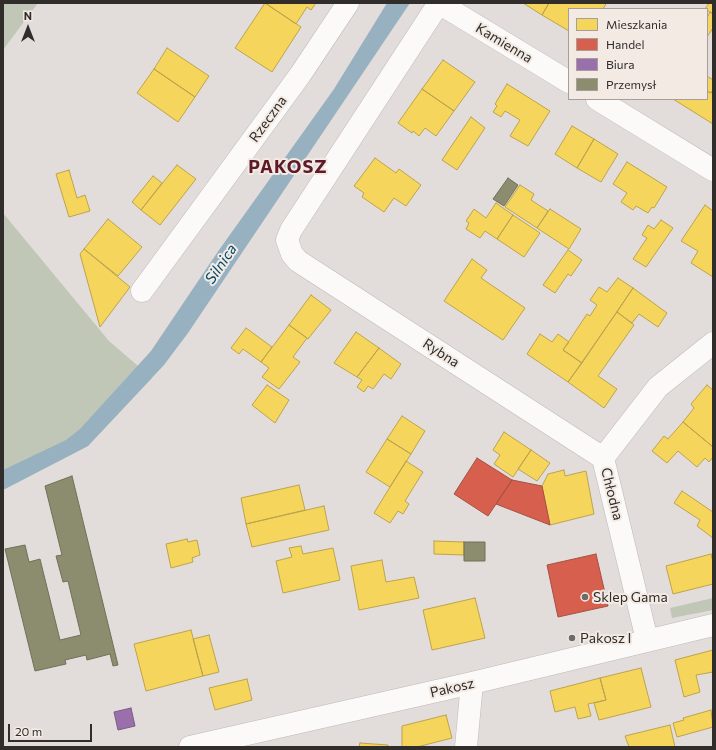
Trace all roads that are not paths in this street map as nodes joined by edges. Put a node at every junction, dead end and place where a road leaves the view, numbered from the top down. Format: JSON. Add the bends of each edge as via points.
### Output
{"nodes":[{"id":1,"x":348,"y":3,"type":"edge"},
{"id":2,"x":439,"y":3,"type":"edge"},
{"id":3,"x":568,"y":81,"type":"edge"},
{"id":4,"x":599,"y":100,"type":"edge"},
{"id":5,"x":713,"y":170,"type":"edge"},
{"id":6,"x":142,"y":291,"type":"dead end"},
{"id":7,"x":713,"y":343,"type":"edge"},
{"id":8,"x":603,"y":458,"type":"junction"},
{"id":9,"x":713,"y":625,"type":"edge"},
{"id":10,"x":647,"y":640,"type":"junction"},
{"id":11,"x":472,"y":683,"type":"junction"},
{"id":12,"x":190,"y":747,"type":"edge"},
{"id":13,"x":466,"y":747,"type":"edge"}],
"edges":[{"from":1,"to":6,"type":"street","name":"Rzeczna","via":[[300,75]]},
{"from":2,"to":3,"type":"street","name":"Kamienna"},
{"from":2,"to":8,"type":"street","name":"Rybna","via":[[296,223],[287,240],[292,254],[298,261]]},
{"from":4,"to":5,"type":"street"},
{"from":7,"to":8,"type":"street","name":"Chłodna","via":[[658,388]]},
{"from":8,"to":10,"type":"street","name":"Chłodna"},
{"from":9,"to":10,"type":"street","name":"Pakosz"},
{"from":10,"to":11,"type":"street","name":"Pakosz"},
{"from":11,"to":12,"type":"street","name":"Pakosz"},
{"from":11,"to":13,"type":"street"}]}
